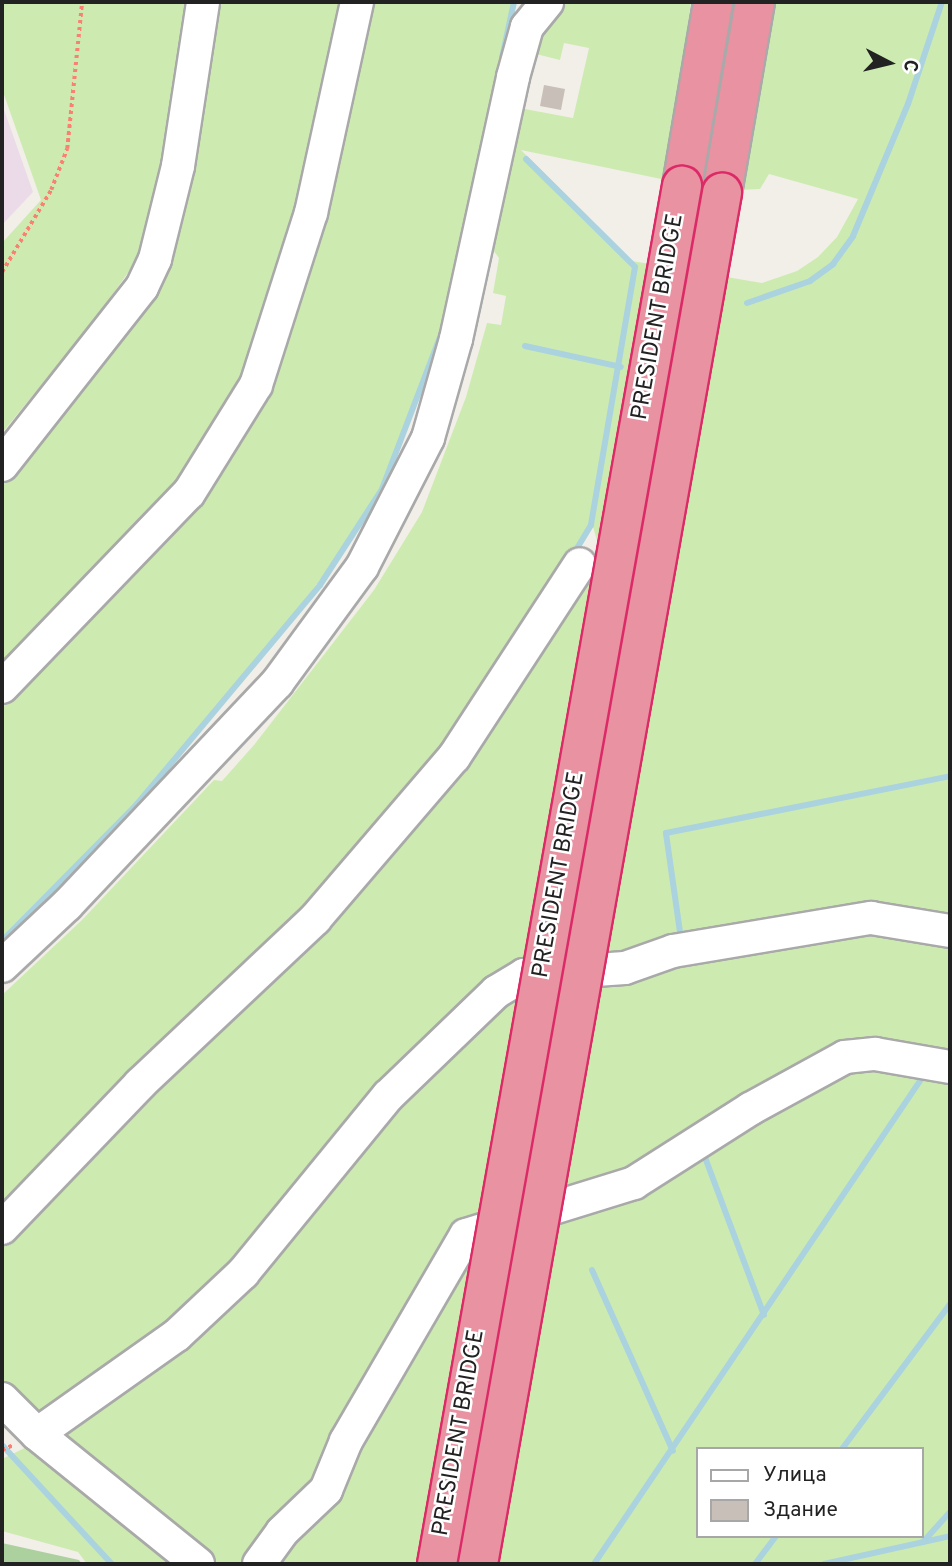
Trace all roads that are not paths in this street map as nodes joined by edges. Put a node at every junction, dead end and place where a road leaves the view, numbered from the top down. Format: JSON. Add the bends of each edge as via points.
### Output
{"nodes":[{"id":1,"x":202,"y":2,"type":"edge"},
{"id":2,"x":357,"y":2,"type":"edge"},
{"id":3,"x":547,"y":2,"type":"edge"},
{"id":4,"x":713,"y":2,"type":"edge"},
{"id":5,"x":755,"y":2,"type":"edge"},
{"id":6,"x":2,"y":465,"type":"edge"},
{"id":7,"x":580,"y":564,"type":"dead end"},
{"id":8,"x":2,"y":687,"type":"edge"},
{"id":9,"x":950,"y":931,"type":"edge"},
{"id":10,"x":2,"y":966,"type":"edge"},
{"id":11,"x":950,"y":1067,"type":"edge"},
{"id":12,"x":2,"y":1228,"type":"edge"},
{"id":13,"x":2,"y":1399,"type":"edge"},
{"id":14,"x":37,"y":1434,"type":"junction"},
{"id":15,"x":198,"y":1564,"type":"edge"},
{"id":16,"x":259,"y":1564,"type":"edge"},
{"id":17,"x":437,"y":1564,"type":"edge"},
{"id":18,"x":478,"y":1564,"type":"edge"}],
"edges":[{"from":1,"to":6,"type":"lane","via":[[178,166],[155,258],[142,287]]},
{"from":2,"to":8,"type":"lane","via":[[311,212],[256,385],[189,494]]},
{"from":3,"to":10,"type":"lane","via":[[527,27],[513,77],[456,338],[428,438],[362,567],[277,683],[67,905]]},
{"from":4,"to":17,"type":"highway","name":"PRESIDENT BRIDGE","bridge":true},
{"from":5,"to":18,"type":"highway","name":"PRESIDENT BRIDGE","bridge":true},
{"from":7,"to":12,"type":"lane","via":[[454,757],[315,919],[139,1084]]},
{"from":9,"to":14,"type":"lane","via":[[871,918],[673,951],[625,968],[524,975],[496,992],[388,1096],[243,1273],[177,1335]]},
{"from":11,"to":16,"type":"lane","via":[[875,1054],[845,1058],[750,1109],[634,1183],[466,1235],[346,1441],[326,1490],[282,1532]]},
{"from":13,"to":14,"type":"lane"},
{"from":14,"to":15,"type":"lane"}]}
